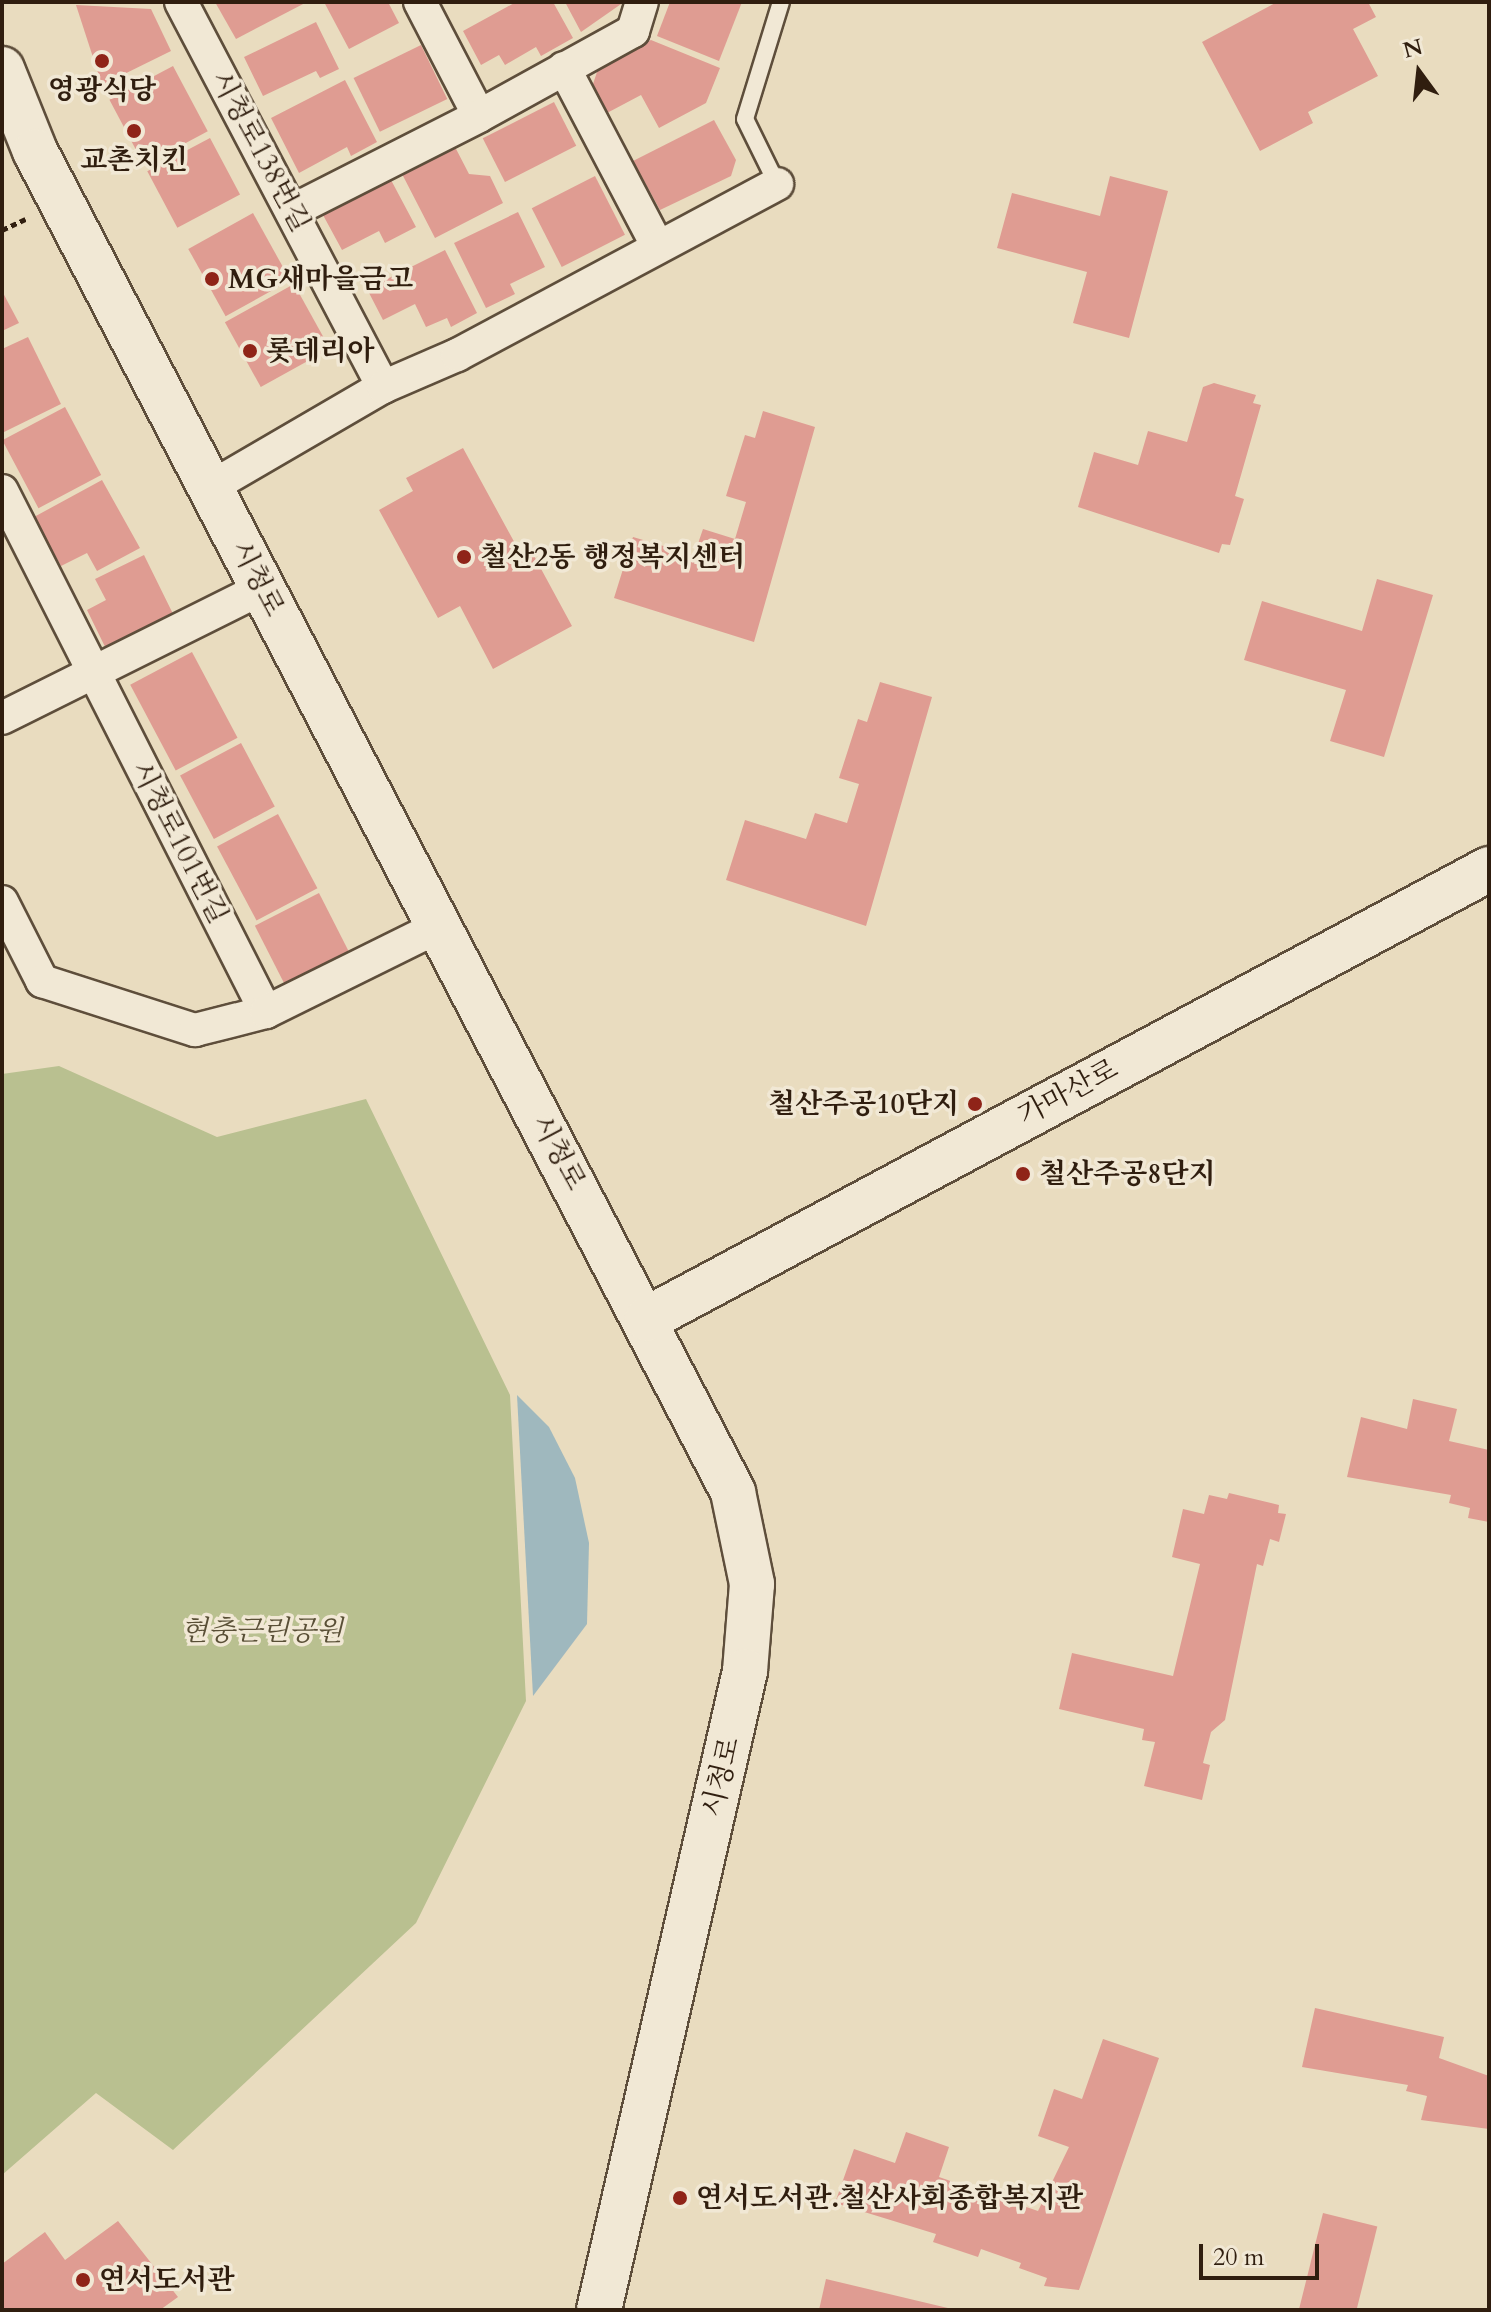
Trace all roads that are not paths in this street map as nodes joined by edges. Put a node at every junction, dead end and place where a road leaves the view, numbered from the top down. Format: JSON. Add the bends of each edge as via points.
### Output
{"nodes":[{"id":1,"x":181,"y":2,"type":"edge"},
{"id":2,"x":420,"y":2,"type":"edge"},
{"id":3,"x":642,"y":2,"type":"edge"},
{"id":4,"x":781,"y":2,"type":"edge"},
{"id":5,"x":564,"y":68,"type":"junction"},
{"id":6,"x":2,"y":69,"type":"edge"},
{"id":7,"x":479,"y":116,"type":"junction"},
{"id":8,"x":18,"y":141,"type":"edge"},
{"id":9,"x":777,"y":184,"type":"joint"},
{"id":10,"x":294,"y":210,"type":"junction"},
{"id":11,"x":658,"y":247,"type":"junction"},
{"id":12,"x":383,"y":387,"type":"junction"},
{"id":13,"x":211,"y":487,"type":"junction"},
{"id":14,"x":2,"y":491,"type":"edge"},
{"id":15,"x":263,"y":588,"type":"junction"},
{"id":16,"x":94,"y":672,"type":"junction"},
{"id":17,"x":2,"y":718,"type":"edge"},
{"id":18,"x":1489,"y":869,"type":"edge"},
{"id":19,"x":2,"y":902,"type":"edge"},
{"id":20,"x":440,"y":926,"type":"junction"},
{"id":21,"x":266,"y":1012,"type":"junction"},
{"id":22,"x":647,"y":1319,"type":"junction"},
{"id":23,"x":599,"y":2310,"type":"edge"}],
"edges":[{"from":1,"to":10,"type":"street","name":"시청로138번길"},
{"from":2,"to":7,"type":"street"},
{"from":3,"to":5,"type":"street","via":[[633,31]]},
{"from":4,"to":9,"type":"lane","via":[[745,119]]},
{"from":5,"to":7,"type":"street"},
{"from":5,"to":11,"type":"street"},
{"from":6,"to":8,"type":"main road","name":"시청로"},
{"from":7,"to":10,"type":"street"},
{"from":8,"to":13,"type":"main road","name":"시청로"},
{"from":9,"to":11,"type":"street"},
{"from":10,"to":12,"type":"street","name":"시청로138번길"},
{"from":11,"to":12,"type":"street"},
{"from":12,"to":13,"type":"street"},
{"from":13,"to":15,"type":"main road","name":"시청로"},
{"from":14,"to":16,"type":"street","name":"시청로101번길"},
{"from":15,"to":16,"type":"street"},
{"from":15,"to":20,"type":"main road","name":"시청로"},
{"from":16,"to":17,"type":"street"},
{"from":16,"to":21,"type":"street","name":"시청로101번길"},
{"from":18,"to":22,"type":"main road","name":"가마산로"},
{"from":19,"to":21,"type":"street","via":[[42,981],[195,1030]]},
{"from":20,"to":21,"type":"street"},
{"from":20,"to":22,"type":"main road","name":"시청로"},
{"from":22,"to":23,"type":"main road","name":"시청로","via":[[733,1492],[752,1584],[745,1671]]}]}
